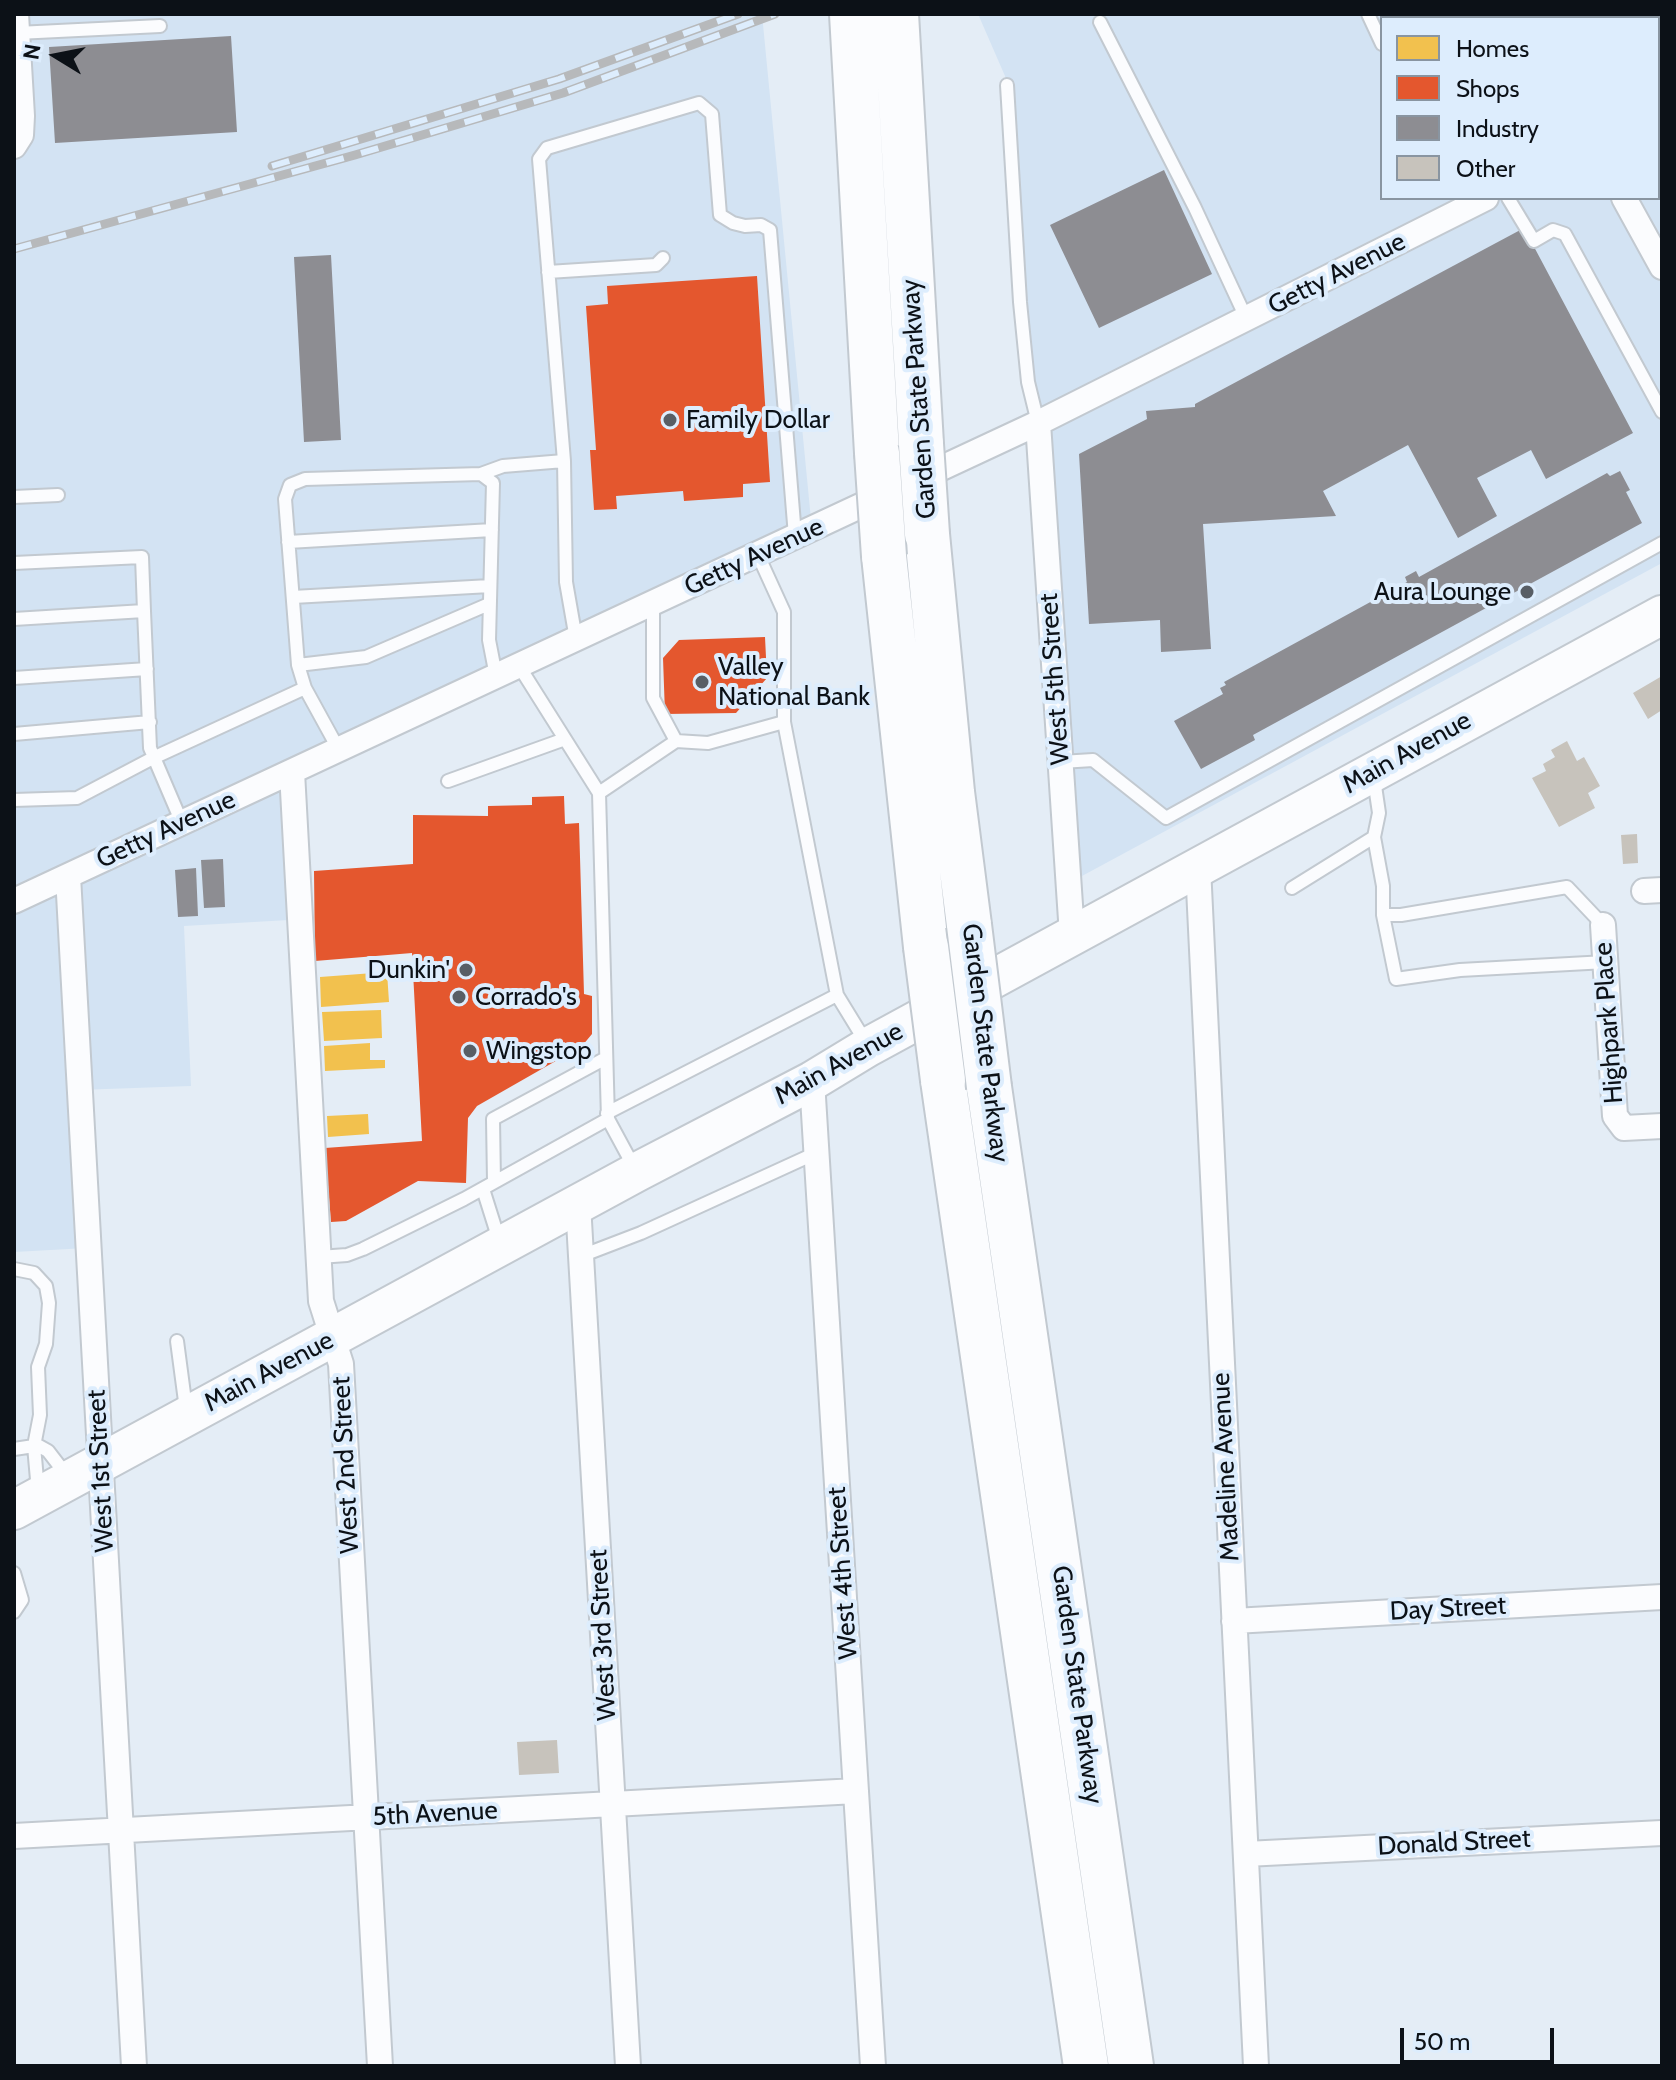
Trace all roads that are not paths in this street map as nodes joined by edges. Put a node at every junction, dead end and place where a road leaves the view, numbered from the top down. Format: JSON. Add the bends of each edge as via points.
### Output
{"nodes":[{"id":1,"x":1368,"y":14,"type":"edge"},
{"id":2,"x":896,"y":19,"type":"edge"},
{"id":3,"x":1100,"y":22,"type":"dead end"},
{"id":4,"x":16,"y":24,"type":"edge"},
{"id":5,"x":160,"y":26,"type":"dead end"},
{"id":6,"x":852,"y":29,"type":"edge"},
{"id":7,"x":1380,"y":40,"type":"edge"},
{"id":8,"x":1007,"y":85,"type":"dead end"},
{"id":9,"x":18,"y":141,"type":"edge"},
{"id":10,"x":1509,"y":200,"type":"edge"},
{"id":11,"x":1625,"y":200,"type":"edge"},
{"id":12,"x":1459,"y":204,"type":"edge"},
{"id":13,"x":663,"y":258,"type":"dead end"},
{"id":14,"x":1662,"y":267,"type":"edge"},
{"id":15,"x":548,"y":272,"type":"junction"},
{"id":16,"x":1247,"y":320,"type":"junction"},
{"id":17,"x":1662,"y":412,"type":"edge"},
{"id":18,"x":1038,"y":423,"type":"junction"},
{"id":19,"x":564,"y":461,"type":"junction"},
{"id":20,"x":481,"y":474,"type":"junction"},
{"id":21,"x":58,"y":495,"type":"dead end"},
{"id":22,"x":14,"y":497,"type":"edge"},
{"id":23,"x":492,"y":530,"type":"junction"},
{"id":24,"x":795,"y":536,"type":"junction"},
{"id":25,"x":288,"y":542,"type":"junction"},
{"id":26,"x":1662,"y":543,"type":"edge"},
{"id":27,"x":758,"y":555,"type":"junction"},
{"id":28,"x":14,"y":563,"type":"edge"},
{"id":29,"x":490,"y":586,"type":"junction"},
{"id":30,"x":293,"y":597,"type":"junction"},
{"id":31,"x":489,"y":604,"type":"junction"},
{"id":32,"x":653,"y":604,"type":"junction"},
{"id":33,"x":144,"y":611,"type":"junction"},
{"id":34,"x":1662,"y":615,"type":"edge"},
{"id":35,"x":14,"y":619,"type":"edge"},
{"id":36,"x":576,"y":639,"type":"junction"},
{"id":37,"x":298,"y":665,"type":"junction"},
{"id":38,"x":519,"y":666,"type":"junction"},
{"id":39,"x":147,"y":669,"type":"junction"},
{"id":40,"x":496,"y":677,"type":"junction"},
{"id":41,"x":14,"y":678,"type":"edge"},
{"id":42,"x":305,"y":688,"type":"junction"},
{"id":43,"x":150,"y":722,"type":"junction"},
{"id":44,"x":784,"y":722,"type":"junction"},
{"id":45,"x":14,"y":734,"type":"edge"},
{"id":46,"x":565,"y":739,"type":"junction"},
{"id":47,"x":676,"y":741,"type":"junction"},
{"id":48,"x":339,"y":750,"type":"junction"},
{"id":49,"x":153,"y":758,"type":"junction"},
{"id":50,"x":1061,"y":762,"type":"junction"},
{"id":51,"x":292,"y":772,"type":"junction"},
{"id":52,"x":1373,"y":772,"type":"junction"},
{"id":53,"x":448,"y":781,"type":"dead end"},
{"id":54,"x":599,"y":793,"type":"junction"},
{"id":55,"x":14,"y":800,"type":"edge"},
{"id":56,"x":182,"y":823,"type":"junction"},
{"id":57,"x":1374,"y":837,"type":"junction"},
{"id":58,"x":1198,"y":867,"type":"junction"},
{"id":59,"x":68,"y":876,"type":"junction"},
{"id":60,"x":1292,"y":888,"type":"dead end"},
{"id":61,"x":14,"y":901,"type":"edge"},
{"id":62,"x":1383,"y":915,"type":"junction"},
{"id":63,"x":1603,"y":925,"type":"joint"},
{"id":64,"x":1072,"y":935,"type":"junction"},
{"id":65,"x":1606,"y":962,"type":"junction"},
{"id":66,"x":837,"y":995,"type":"junction"},
{"id":67,"x":868,"y":1047,"type":"junction"},
{"id":68,"x":606,"y":1058,"type":"junction"},
{"id":69,"x":812,"y":1081,"type":"junction"},
{"id":70,"x":607,"y":1116,"type":"junction"},
{"id":71,"x":1662,"y":1126,"type":"edge"},
{"id":72,"x":816,"y":1153,"type":"junction"},
{"id":73,"x":637,"y":1172,"type":"junction"},
{"id":74,"x":488,"y":1186,"type":"junction"},
{"id":75,"x":578,"y":1204,"type":"junction"},
{"id":76,"x":501,"y":1246,"type":"junction"},
{"id":77,"x":581,"y":1256,"type":"junction"},
{"id":78,"x":319,"y":1257,"type":"junction"},
{"id":79,"x":14,"y":1269,"type":"edge"},
{"id":80,"x":333,"y":1337,"type":"junction"},
{"id":81,"x":177,"y":1341,"type":"dead end"},
{"id":82,"x":187,"y":1416,"type":"junction"},
{"id":83,"x":34,"y":1446,"type":"junction"},
{"id":84,"x":14,"y":1449,"type":"edge"},
{"id":85,"x":56,"y":1488,"type":"edge"},
{"id":86,"x":15,"y":1578,"type":"edge"},
{"id":87,"x":1662,"y":1597,"type":"edge"},
{"id":88,"x":14,"y":1612,"type":"edge"},
{"id":89,"x":1234,"y":1621,"type":"junction"},
{"id":90,"x":856,"y":1791,"type":"junction"},
{"id":91,"x":612,"y":1804,"type":"junction"},
{"id":92,"x":365,"y":1817,"type":"junction"},
{"id":93,"x":120,"y":1830,"type":"junction"},
{"id":94,"x":1662,"y":1833,"type":"edge"},
{"id":95,"x":14,"y":1836,"type":"edge"},
{"id":96,"x":1246,"y":1854,"type":"junction"},
{"id":97,"x":134,"y":2066,"type":"edge"},
{"id":98,"x":380,"y":2066,"type":"edge"},
{"id":99,"x":628,"y":2066,"type":"edge"},
{"id":100,"x":873,"y":2066,"type":"edge"},
{"id":101,"x":1086,"y":2066,"type":"edge"},
{"id":102,"x":1131,"y":2066,"type":"edge"},
{"id":103,"x":1256,"y":2066,"type":"edge"}],
"edges":[{"from":1,"to":7,"type":"lane"},
{"from":2,"to":102,"type":"highway","name":"Garden State Parkway","bridge":true,"via":[[927,534],[952,792],[989,1087]]},
{"from":3,"to":16,"type":"lane"},
{"from":4,"to":5,"type":"lane"},
{"from":4,"to":9,"type":"street"},
{"from":6,"to":101,"type":"highway","name":"Garden State Parkway","bridge":true,"via":[[884,556],[926,947]]},
{"from":8,"to":18,"type":"lane","via":[[1020,302]]},
{"from":10,"to":17,"type":"lane","via":[[1534,241],[1553,230],[1565,234]]},
{"from":11,"to":14,"type":"street"},
{"from":12,"to":16,"type":"street","name":"Getty Avenue"},
{"from":13,"to":15,"type":"lane","via":[[656,265]]},
{"from":15,"to":19,"type":"lane"},
{"from":15,"to":24,"type":"lane","via":[[539,159],[547,148],[699,103],[712,114],[720,215],[770,230]]},
{"from":16,"to":18,"type":"street","name":"Getty Avenue"},
{"from":18,"to":24,"type":"street","name":"Getty Avenue"},
{"from":18,"to":50,"type":"street","name":"West 5th Street"},
{"from":19,"to":20,"type":"lane","via":[[503,466]]},
{"from":19,"to":36,"type":"lane","via":[[566,582]]},
{"from":20,"to":23,"type":"lane","via":[[493,483]]},
{"from":20,"to":25,"type":"lane","via":[[305,479],[290,485],[285,499]]},
{"from":21,"to":22,"type":"lane"},
{"from":23,"to":25,"type":"lane"},
{"from":23,"to":29,"type":"lane"},
{"from":24,"to":27,"type":"street","name":"Getty Avenue"},
{"from":25,"to":30,"type":"lane"},
{"from":26,"to":50,"type":"lane","via":[[1166,818],[1093,760]]},
{"from":27,"to":32,"type":"street","name":"Getty Avenue"},
{"from":27,"to":44,"type":"lane","via":[[784,612]]},
{"from":28,"to":33,"type":"lane","via":[[142,557]]},
{"from":29,"to":30,"type":"lane"},
{"from":29,"to":31,"type":"lane"},
{"from":30,"to":37,"type":"lane"},
{"from":31,"to":37,"type":"lane","via":[[366,657]]},
{"from":31,"to":40,"type":"lane"},
{"from":32,"to":36,"type":"street","name":"Getty Avenue"},
{"from":32,"to":47,"type":"lane","via":[[653,698]]},
{"from":33,"to":35,"type":"lane"},
{"from":33,"to":39,"type":"lane"},
{"from":34,"to":52,"type":"main road","name":"Main Avenue"},
{"from":36,"to":38,"type":"street","name":"Getty Avenue"},
{"from":37,"to":42,"type":"lane"},
{"from":38,"to":40,"type":"street","name":"Getty Avenue"},
{"from":38,"to":46,"type":"lane"},
{"from":39,"to":41,"type":"lane"},
{"from":39,"to":43,"type":"lane"},
{"from":40,"to":48,"type":"street","name":"Getty Avenue"},
{"from":42,"to":48,"type":"lane"},
{"from":42,"to":49,"type":"lane"},
{"from":43,"to":45,"type":"lane"},
{"from":43,"to":49,"type":"lane"},
{"from":44,"to":47,"type":"lane","via":[[708,743]]},
{"from":44,"to":66,"type":"lane"},
{"from":46,"to":53,"type":"lane"},
{"from":46,"to":54,"type":"lane"},
{"from":47,"to":54,"type":"lane"},
{"from":48,"to":51,"type":"street","name":"Getty Avenue"},
{"from":49,"to":55,"type":"lane","via":[[77,798]]},
{"from":49,"to":56,"type":"lane"},
{"from":50,"to":64,"type":"street","name":"West 5th Street"},
{"from":51,"to":56,"type":"street","name":"Getty Avenue"},
{"from":51,"to":78,"type":"street","name":"West 2nd Street"},
{"from":52,"to":57,"type":"lane","via":[[1379,813]]},
{"from":52,"to":58,"type":"main road","name":"Main Avenue"},
{"from":54,"to":68,"type":"lane"},
{"from":56,"to":59,"type":"street","name":"Getty Avenue"},
{"from":57,"to":60,"type":"lane"},
{"from":57,"to":62,"type":"lane"},
{"from":58,"to":64,"type":"main road","name":"Main Avenue"},
{"from":58,"to":89,"type":"street","name":"Madeline Avenue"},
{"from":59,"to":61,"type":"street","name":"Getty Avenue"},
{"from":59,"to":85,"type":"street","name":"West 1st Street"},
{"from":62,"to":63,"type":"lane","via":[[1567,887]]},
{"from":62,"to":65,"type":"lane","via":[[1396,979]]},
{"from":63,"to":65,"type":"street","name":"Highpark Place"},
{"from":64,"to":67,"type":"main road","name":"Main Avenue"},
{"from":65,"to":71,"type":"street","name":"Highpark Place","via":[[1615,1116],[1624,1128]]},
{"from":66,"to":67,"type":"lane"},
{"from":66,"to":70,"type":"lane"},
{"from":67,"to":69,"type":"main road","name":"Main Avenue"},
{"from":68,"to":70,"type":"lane"},
{"from":68,"to":74,"type":"lane","via":[[493,1119]]},
{"from":69,"to":72,"type":"street","name":"West 4th Street"},
{"from":69,"to":73,"type":"main road","name":"Main Avenue"},
{"from":70,"to":73,"type":"lane"},
{"from":70,"to":74,"type":"lane"},
{"from":72,"to":77,"type":"lane"},
{"from":72,"to":90,"type":"street","name":"West 4th Street"},
{"from":73,"to":75,"type":"main road","name":"Main Avenue"},
{"from":74,"to":76,"type":"lane"},
{"from":74,"to":78,"type":"lane","via":[[363,1249]]},
{"from":75,"to":76,"type":"main road","name":"Main Avenue"},
{"from":75,"to":77,"type":"street","name":"West 3rd Street"},
{"from":76,"to":80,"type":"main road","name":"Main Avenue"},
{"from":77,"to":91,"type":"street","name":"West 3rd Street"},
{"from":78,"to":80,"type":"street","name":"West 2nd Street","via":[[321,1301]]},
{"from":79,"to":83,"type":"lane","via":[[34,1273],[46,1286],[49,1303],[38,1367],[40,1415]]},
{"from":80,"to":82,"type":"main road","name":"Main Avenue"},
{"from":80,"to":92,"type":"street","name":"West 2nd Street","via":[[341,1364]]},
{"from":81,"to":82,"type":"lane"},
{"from":82,"to":85,"type":"main road","name":"Main Avenue"},
{"from":83,"to":84,"type":"lane"},
{"from":83,"to":85,"type":"lane"},
{"from":83,"to":85,"type":"lane","via":[[48,1451]]},
{"from":85,"to":93,"type":"street","name":"West 1st Street"},
{"from":86,"to":88,"type":"lane","via":[[22,1600]]},
{"from":87,"to":89,"type":"street","name":"Day Street"},
{"from":89,"to":96,"type":"street","name":"Madeline Avenue"},
{"from":90,"to":91,"type":"street","name":"5th Avenue"},
{"from":90,"to":100,"type":"street","name":"West 4th Street"},
{"from":91,"to":92,"type":"street","name":"5th Avenue"},
{"from":91,"to":99,"type":"street","name":"West 3rd Street"},
{"from":92,"to":93,"type":"street","name":"5th Avenue"},
{"from":92,"to":98,"type":"street","name":"West 2nd Street"},
{"from":93,"to":95,"type":"street","name":"5th Avenue"},
{"from":93,"to":97,"type":"street","name":"West 1st Street"},
{"from":94,"to":96,"type":"street","name":"Donald Street"},
{"from":96,"to":103,"type":"street","name":"Madeline Avenue"}]}
